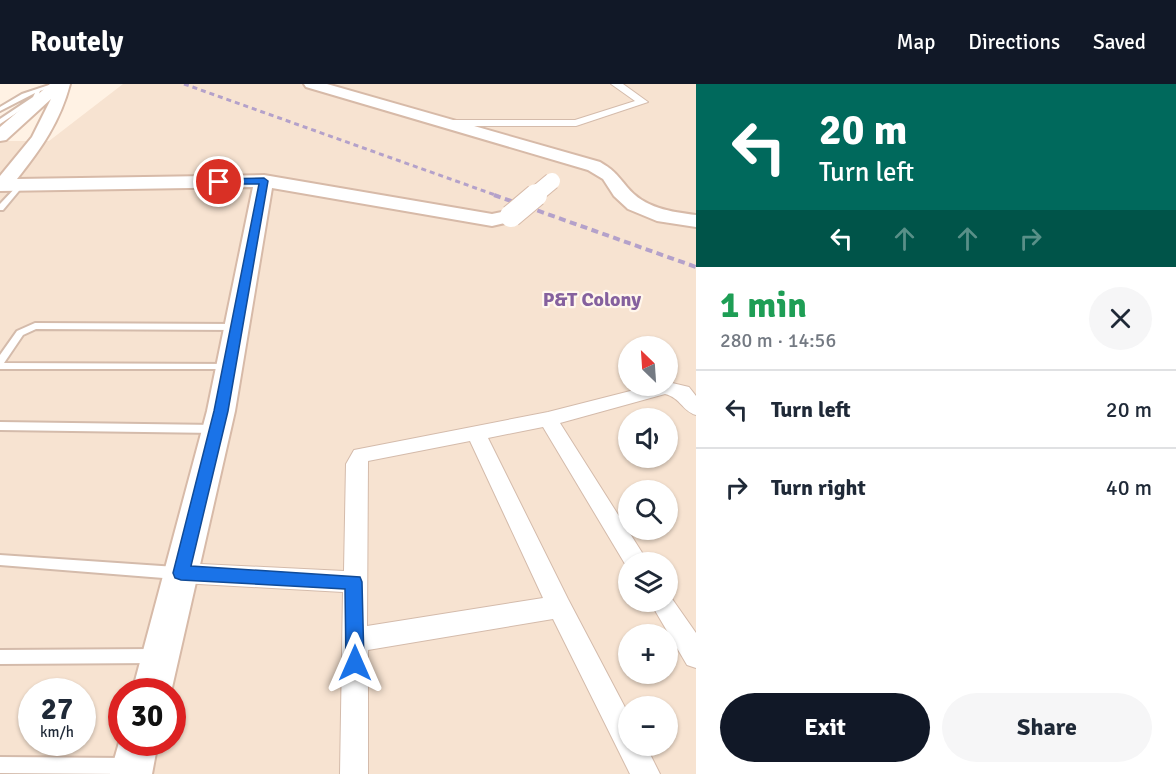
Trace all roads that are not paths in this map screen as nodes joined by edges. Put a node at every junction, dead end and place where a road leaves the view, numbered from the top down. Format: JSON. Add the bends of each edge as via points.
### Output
{"nodes":[{"id":1,"x":60,"y":84,"type":"edge"},
{"id":2,"x":311,"y":84,"type":"edge"},
{"id":3,"x":616,"y":84,"type":"edge"},
{"id":4,"x":39,"y":91,"type":"junction"},
{"id":5,"x":0,"y":109,"type":"edge"},
{"id":6,"x":0,"y":122,"type":"edge"},
{"id":7,"x":441,"y":123,"type":"junction"},
{"id":8,"x":0,"y":136,"type":"edge"},
{"id":9,"x":574,"y":160,"type":"junction"},
{"id":10,"x":264,"y":181,"type":"junction"},
{"id":11,"x":7,"y":185,"type":"edge"},
{"id":12,"x":0,"y":208,"type":"edge"},
{"id":13,"x":696,"y":221,"type":"edge"},
{"id":14,"x":237,"y":327,"type":"junction"},
{"id":15,"x":0,"y":362,"type":"edge"},
{"id":16,"x":0,"y":366,"type":"edge"},
{"id":17,"x":229,"y":366,"type":"junction"},
{"id":18,"x":696,"y":408,"type":"edge"},
{"id":19,"x":548,"y":419,"type":"junction"},
{"id":20,"x":0,"y":426,"type":"edge"},
{"id":21,"x":216,"y":429,"type":"junction"},
{"id":22,"x":477,"y":435,"type":"junction"},
{"id":23,"x":632,"y":552,"type":"edge"},
{"id":24,"x":0,"y":560,"type":"edge"},
{"id":25,"x":181,"y":573,"type":"junction"},
{"id":26,"x":354,"y":582,"type":"junction"},
{"id":27,"x":559,"y":607,"type":"junction"},
{"id":28,"x":668,"y":612,"type":"edge"},
{"id":29,"x":355,"y":640,"type":"junction"},
{"id":30,"x":160,"y":656,"type":"junction"},
{"id":31,"x":696,"y":656,"type":"edge"},
{"id":32,"x":0,"y":657,"type":"edge"},
{"id":33,"x":154,"y":678,"type":"edge"},
{"id":34,"x":618,"y":721,"type":"edge"},
{"id":35,"x":636,"y":756,"type":"edge"},
{"id":36,"x":134,"y":761,"type":"edge"},
{"id":37,"x":0,"y":765,"type":"edge"},
{"id":38,"x":354,"y":774,"type":"edge"},
{"id":39,"x":646,"y":774,"type":"edge"}],
"edges":[{"from":1,"to":4,"type":"lane"},
{"from":1,"to":8,"type":"street"},
{"from":1,"to":11,"type":"street","via":[[49,128]]},
{"from":2,"to":7,"type":"street"},
{"from":3,"to":7,"type":"street","via":[[643,102],[576,123]]},
{"from":4,"to":5,"type":"lane"},
{"from":4,"to":6,"type":"lane"},
{"from":7,"to":9,"type":"street"},
{"from":9,"to":10,"type":"street","bridge":true,"via":[[511,216],[492,220]]},
{"from":9,"to":13,"type":"street","via":[[610,175],[635,205],[664,217]]},
{"from":10,"to":11,"type":"street"},
{"from":10,"to":14,"type":"street"},
{"from":11,"to":12,"type":"lane"},
{"from":14,"to":15,"type":"lane","via":[[35,326],[20,333]]},
{"from":14,"to":17,"type":"street"},
{"from":16,"to":17,"type":"lane"},
{"from":17,"to":21,"type":"street"},
{"from":18,"to":19,"type":"street","via":[[682,392],[665,388]]},
{"from":19,"to":22,"type":"street"},
{"from":19,"to":23,"type":"street"},
{"from":20,"to":21,"type":"lane"},
{"from":21,"to":25,"type":"street"},
{"from":22,"to":26,"type":"street","via":[[361,455],[356,464]]},
{"from":22,"to":27,"type":"street"},
{"from":24,"to":25,"type":"lane"},
{"from":25,"to":26,"type":"street"},
{"from":25,"to":30,"type":"street"},
{"from":26,"to":29,"type":"street"},
{"from":27,"to":29,"type":"street"},
{"from":27,"to":34,"type":"street"},
{"from":28,"to":31,"type":"street"},
{"from":29,"to":38,"type":"street"},
{"from":30,"to":32,"type":"lane"},
{"from":30,"to":33,"type":"street"},
{"from":35,"to":39,"type":"street"},
{"from":36,"to":37,"type":"lane"}]}
